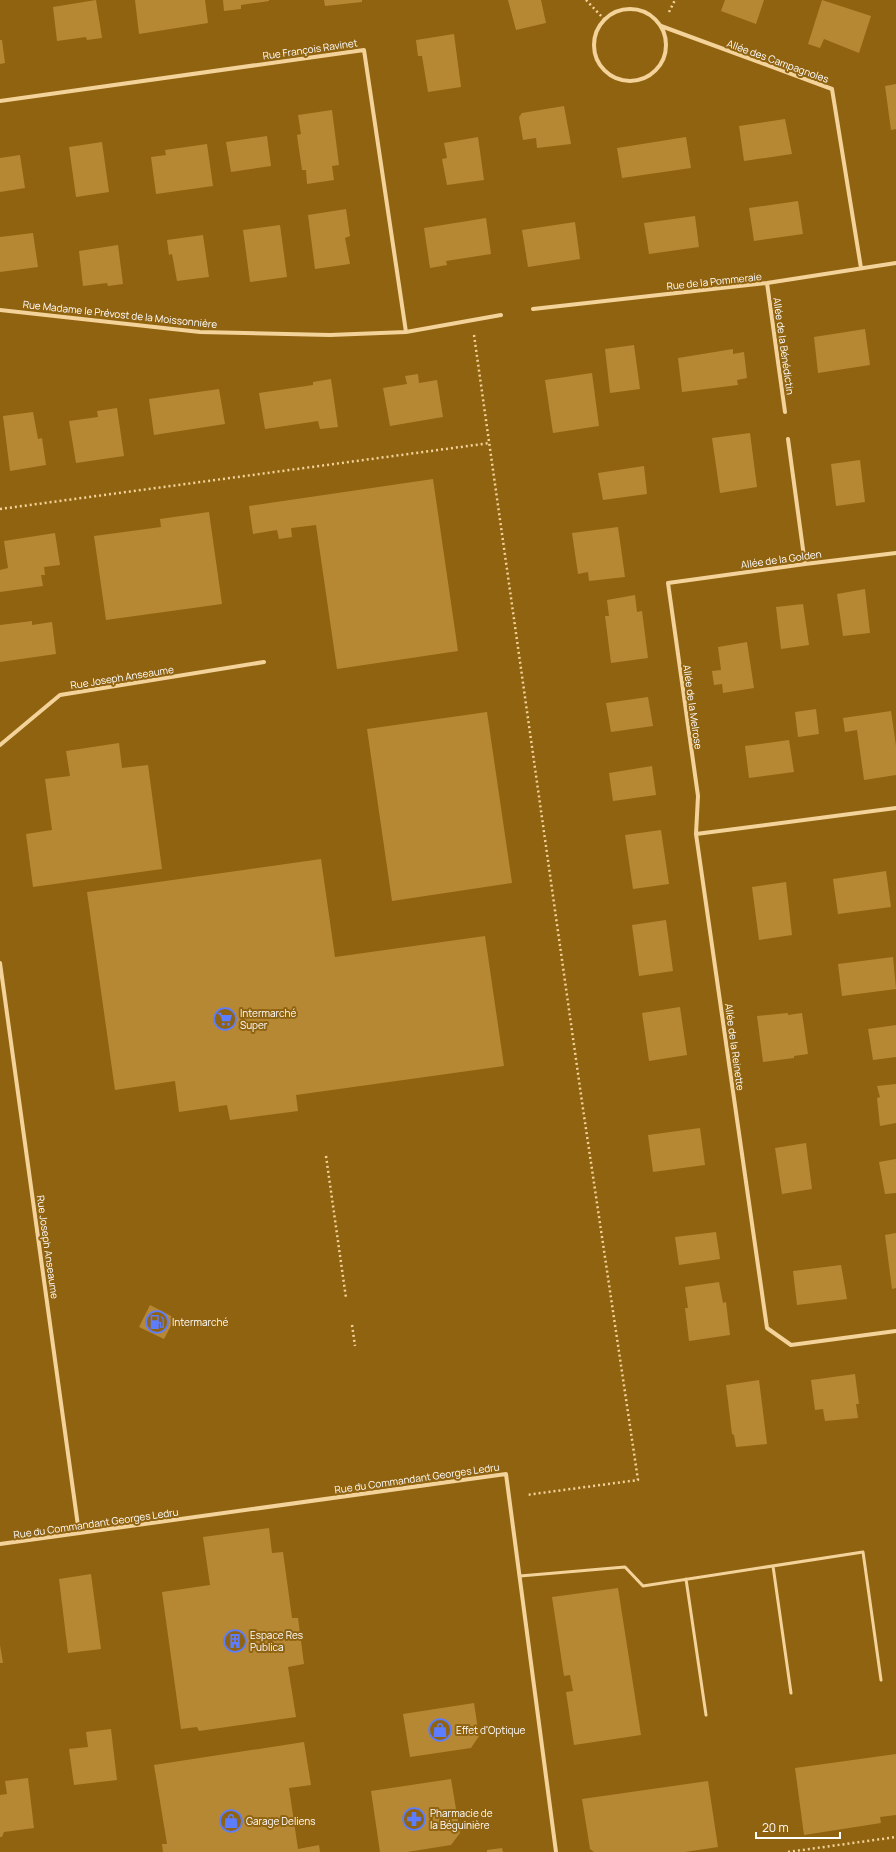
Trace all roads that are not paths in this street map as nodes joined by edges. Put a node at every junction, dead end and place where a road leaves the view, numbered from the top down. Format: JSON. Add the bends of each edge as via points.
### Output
{"nodes":[{"id":1,"x":661,"y":26,"type":"junction"},
{"id":2,"x":0,"y":101,"type":"edge"},
{"id":3,"x":896,"y":263,"type":"edge"},
{"id":4,"x":861,"y":268,"type":"junction"},
{"id":5,"x":767,"y":283,"type":"junction"},
{"id":6,"x":534,"y":309,"type":"dead end"},
{"id":7,"x":0,"y":310,"type":"edge"},
{"id":8,"x":501,"y":315,"type":"dead end"},
{"id":9,"x":406,"y":332,"type":"junction"},
{"id":10,"x":785,"y":412,"type":"dead end"},
{"id":11,"x":788,"y":439,"type":"dead end"},
{"id":12,"x":896,"y":553,"type":"edge"},
{"id":13,"x":805,"y":564,"type":"junction"},
{"id":14,"x":668,"y":583,"type":"joint"},
{"id":15,"x":264,"y":662,"type":"dead end"},
{"id":16,"x":0,"y":745,"type":"edge"},
{"id":17,"x":896,"y":808,"type":"edge"},
{"id":18,"x":696,"y":834,"type":"junction"},
{"id":19,"x":0,"y":963,"type":"edge"},
{"id":20,"x":896,"y":1331,"type":"edge"},
{"id":21,"x":79,"y":1533,"type":"junction"},
{"id":22,"x":0,"y":1544,"type":"edge"},
{"id":23,"x":773,"y":1566,"type":"junction"},
{"id":24,"x":520,"y":1576,"type":"junction"},
{"id":25,"x":686,"y":1579,"type":"junction"},
{"id":26,"x":881,"y":1680,"type":"dead end"},
{"id":27,"x":791,"y":1693,"type":"dead end"},
{"id":28,"x":706,"y":1715,"type":"dead end"},
{"id":29,"x":556,"y":1852,"type":"edge"}],
"edges":[{"from":1,"to":1,"type":"street","name":"Allée des Campagnoles","via":[[666,37],[666,50],[655,72],[632,81],[620,80],[600,65],[595,54],[594,42],[597,30],[604,19],[613,13],[623,9],[645,11]]},
{"from":1,"to":4,"type":"street","name":"Allée des Campagnoles","via":[[832,89]]},
{"from":2,"to":9,"type":"street","name":"Rue François Ravinet","via":[[364,50]]},
{"from":3,"to":4,"type":"street","name":"Rue de la Pommeraie"},
{"from":4,"to":5,"type":"street","name":"Rue de la Pommeraie"},
{"from":5,"to":6,"type":"street","name":"Rue de la Pommeraie"},
{"from":5,"to":10,"type":"street","name":"Allée de la Bénédictin"},
{"from":7,"to":9,"type":"street","name":"Rue Madame le Prévost de la Moissonnière","via":[[200,332],[330,335]]},
{"from":8,"to":9,"type":"street","name":"Rue Madame le Prévost de la Moissonnière"},
{"from":11,"to":13,"type":"street"},
{"from":12,"to":13,"type":"street","name":"Allée de la Golden"},
{"from":13,"to":14,"type":"street","name":"Allée de la Golden"},
{"from":14,"to":18,"type":"street","name":"Allée de la Melrose","via":[[698,796]]},
{"from":15,"to":16,"type":"street","name":"Rue Joseph Anseaume","via":[[60,695]]},
{"from":17,"to":18,"type":"street"},
{"from":18,"to":20,"type":"street","name":"Allée de la Reinette","via":[[767,1328],[791,1345]]},
{"from":19,"to":21,"type":"street","name":"Rue Joseph Anseaume"},
{"from":21,"to":22,"type":"street","name":"Rue du Commandant Georges Ledru"},
{"from":21,"to":24,"type":"street","name":"Rue du Commandant Georges Ledru","via":[[506,1474]]},
{"from":23,"to":25,"type":"lane"},
{"from":23,"to":26,"type":"lane","via":[[863,1552]]},
{"from":23,"to":27,"type":"lane"},
{"from":24,"to":25,"type":"lane","via":[[625,1567],[643,1586]]},
{"from":24,"to":29,"type":"street","name":"Rue du Commandant Georges Ledru"},
{"from":25,"to":28,"type":"lane"}]}
